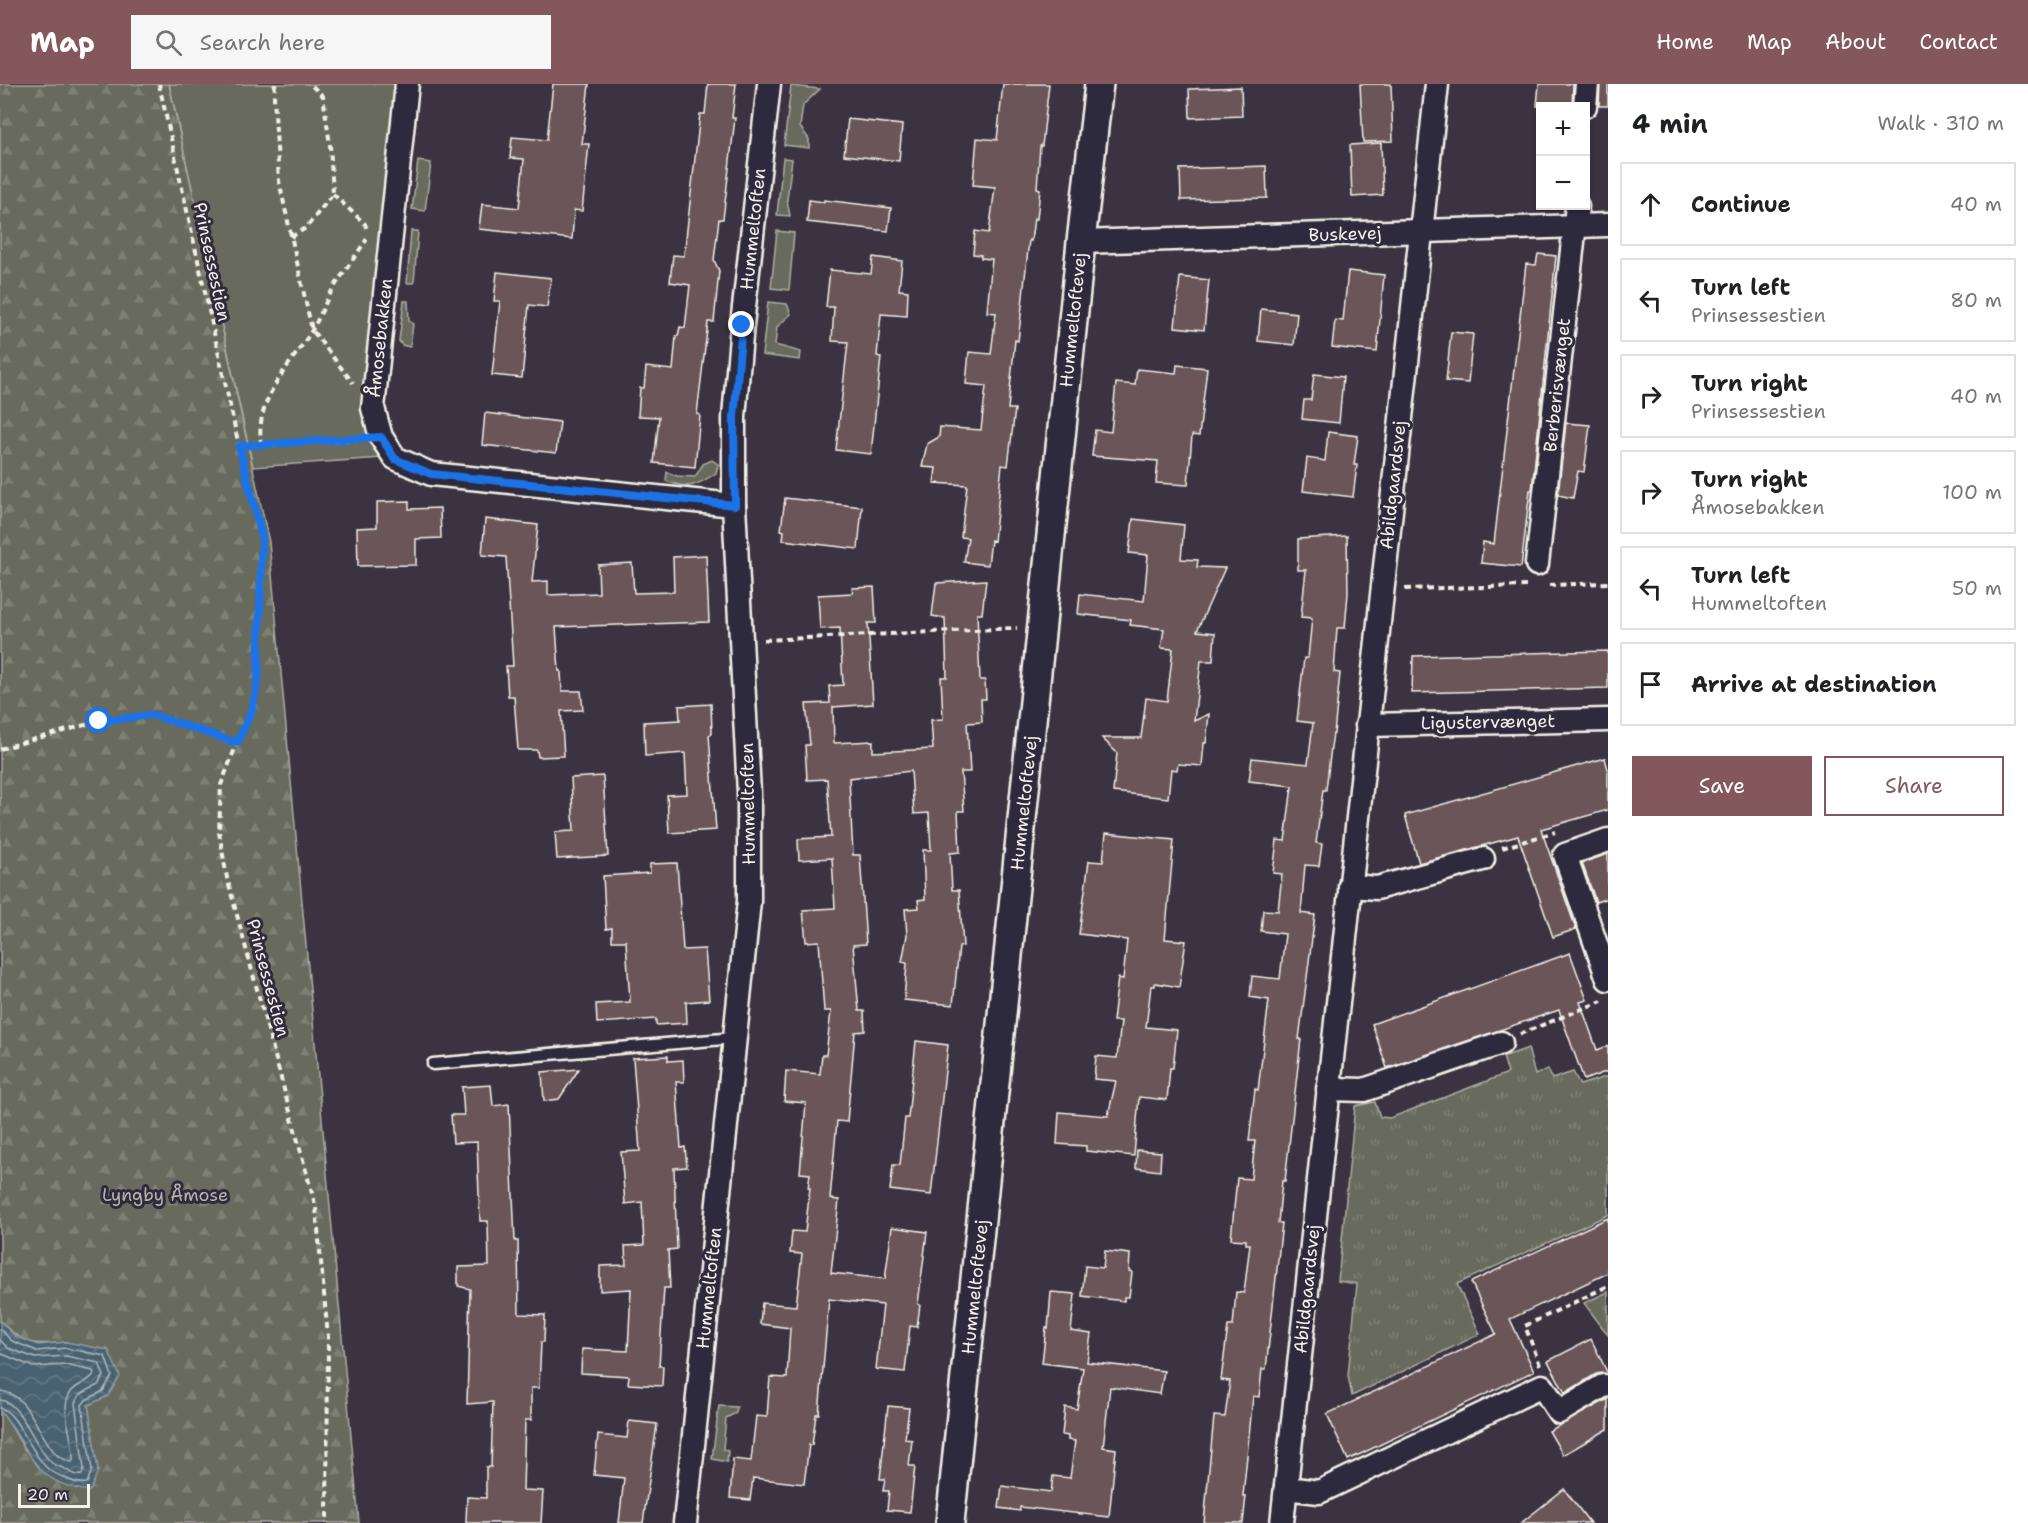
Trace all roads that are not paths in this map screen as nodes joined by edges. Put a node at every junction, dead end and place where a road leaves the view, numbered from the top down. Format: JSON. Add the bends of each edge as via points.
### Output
{"nodes":[{"id":1,"x":407,"y":84,"type":"edge"},
{"id":2,"x":769,"y":84,"type":"edge"},
{"id":3,"x":1099,"y":84,"type":"edge"},
{"id":4,"x":1437,"y":84,"type":"edge"},
{"id":5,"x":1587,"y":84,"type":"edge"},
{"id":6,"x":1585,"y":102,"type":"edge"},
{"id":7,"x":1576,"y":216,"type":"edge"},
{"id":8,"x":1608,"y":225,"type":"edge"},
{"id":9,"x":1421,"y":231,"type":"junction"},
{"id":10,"x":1081,"y":242,"type":"junction"},
{"id":11,"x":735,"y":505,"type":"junction"},
{"id":12,"x":1537,"y":575,"type":"road end"},
{"id":13,"x":1608,"y":720,"type":"edge"},
{"id":14,"x":1367,"y":725,"type":"junction"},
{"id":15,"x":1608,"y":840,"type":"edge"},
{"id":16,"x":1483,"y":859,"type":"road end"},
{"id":17,"x":1350,"y":885,"type":"junction"},
{"id":18,"x":1608,"y":979,"type":"edge"},
{"id":19,"x":735,"y":1038,"type":"junction"},
{"id":20,"x":1501,"y":1043,"type":"road end"},
{"id":21,"x":433,"y":1064,"type":"dead end"},
{"id":22,"x":1328,"y":1089,"type":"junction"},
{"id":23,"x":1603,"y":1386,"type":"dead end"},
{"id":24,"x":1286,"y":1488,"type":"junction"},
{"id":25,"x":685,"y":1523,"type":"edge"},
{"id":26,"x":950,"y":1523,"type":"edge"},
{"id":27,"x":1282,"y":1523,"type":"edge"}],
"edges":[{"from":1,"to":11,"type":"street","name":"Åmosebakken","via":[[373,402],[381,437],[395,459],[431,474]]},
{"from":2,"to":11,"type":"street","name":"Hummeltoften","via":[[734,417]]},
{"from":3,"to":10,"type":"street","name":"Hummeltoftevej"},
{"from":4,"to":9,"type":"street","name":"Abildgaardsvej"},
{"from":5,"to":6,"type":"street"},
{"from":7,"to":8,"type":"street","name":"Buskevej"},
{"from":7,"to":9,"type":"street","name":"Buskevej"},
{"from":7,"to":12,"type":"street","name":"Berberisvænget"},
{"from":9,"to":10,"type":"street","name":"Buskevej"},
{"from":9,"to":14,"type":"street","name":"Abildgaardsvej"},
{"from":10,"to":26,"type":"street","name":"Hummeltoftevej"},
{"from":11,"to":19,"type":"street","name":"Hummeltoften","via":[[749,793],[749,901]]},
{"from":13,"to":14,"type":"street","name":"Ligustervænget"},
{"from":14,"to":17,"type":"street","name":"Abildgaardsvej"},
{"from":15,"to":18,"type":"street","via":[[1565,855]]},
{"from":16,"to":17,"type":"street","via":[[1377,888]]},
{"from":17,"to":22,"type":"street","name":"Abildgaardsvej"},
{"from":19,"to":21,"type":"lane"},
{"from":19,"to":25,"type":"street","name":"Hummeltoften"},
{"from":20,"to":22,"type":"street","via":[[1365,1090]]},
{"from":22,"to":24,"type":"street","name":"Abildgaardsvej"},
{"from":23,"to":24,"type":"street","via":[[1559,1413],[1542,1386],[1319,1492]]},
{"from":24,"to":27,"type":"street","name":"Abildgaardsvej"}]}
